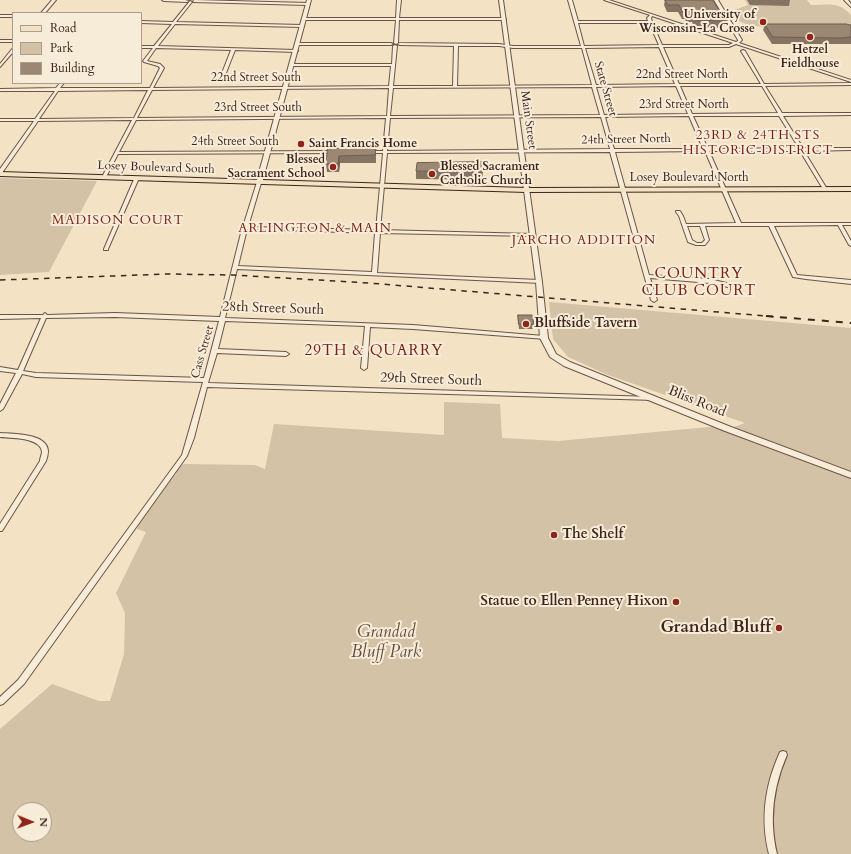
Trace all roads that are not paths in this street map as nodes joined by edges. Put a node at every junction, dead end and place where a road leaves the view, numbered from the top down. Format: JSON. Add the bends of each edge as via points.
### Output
{"nodes":[{"id":1,"x":54,"y":0,"type":"edge"},
{"id":2,"x":164,"y":0,"type":"edge"},
{"id":3,"x":400,"y":0,"type":"edge"},
{"id":4,"x":501,"y":0,"type":"edge"},
{"id":5,"x":570,"y":0,"type":"edge"},
{"id":6,"x":606,"y":0,"type":"edge"},
{"id":7,"x":716,"y":0,"type":"edge"},
{"id":8,"x":846,"y":0,"type":"edge"},
{"id":9,"x":190,"y":1,"type":"edge"},
{"id":10,"x":252,"y":1,"type":"edge"},
{"id":11,"x":309,"y":2,"type":"edge"},
{"id":12,"x":851,"y":6,"type":"edge"},
{"id":13,"x":44,"y":12,"type":"edge"},
{"id":14,"x":652,"y":15,"type":"junction"},
{"id":15,"x":0,"y":16,"type":"edge"},
{"id":16,"x":12,"y":16,"type":"edge"},
{"id":17,"x":304,"y":19,"type":"junction"},
{"id":18,"x":398,"y":19,"type":"junction"},
{"id":19,"x":504,"y":19,"type":"junction"},
{"id":20,"x":142,"y":22,"type":"edge"},
{"id":21,"x":576,"y":22,"type":"junction"},
{"id":22,"x":650,"y":22,"type":"junction"},
{"id":23,"x":174,"y":23,"type":"junction"},
{"id":24,"x":302,"y":26,"type":"junction"},
{"id":25,"x":0,"y":41,"type":"edge"},
{"id":26,"x":12,"y":41,"type":"edge"},
{"id":27,"x":736,"y":43,"type":"junction"},
{"id":28,"x":298,"y":44,"type":"junction"},
{"id":29,"x":396,"y":44,"type":"junction"},
{"id":30,"x":456,"y":44,"type":"junction"},
{"id":31,"x":506,"y":46,"type":"junction"},
{"id":32,"x":583,"y":46,"type":"junction"},
{"id":33,"x":660,"y":46,"type":"junction"},
{"id":34,"x":142,"y":47,"type":"edge"},
{"id":35,"x":155,"y":48,"type":"junction"},
{"id":36,"x":233,"y":50,"type":"junction"},
{"id":37,"x":12,"y":51,"type":"edge"},
{"id":38,"x":296,"y":51,"type":"junction"},
{"id":39,"x":743,"y":51,"type":"dead end"},
{"id":40,"x":292,"y":65,"type":"junction"},
{"id":41,"x":394,"y":65,"type":"junction"},
{"id":42,"x":0,"y":66,"type":"edge"},
{"id":43,"x":224,"y":72,"type":"dead end"},
{"id":44,"x":851,"y":83,"type":"edge"},
{"id":45,"x":61,"y":84,"type":"edge"},
{"id":46,"x":594,"y":85,"type":"junction"},
{"id":47,"x":678,"y":85,"type":"junction"},
{"id":48,"x":763,"y":85,"type":"junction"},
{"id":49,"x":455,"y":86,"type":"junction"},
{"id":50,"x":512,"y":86,"type":"junction"},
{"id":51,"x":285,"y":87,"type":"junction"},
{"id":52,"x":392,"y":87,"type":"junction"},
{"id":53,"x":151,"y":88,"type":"junction"},
{"id":54,"x":58,"y":89,"type":"junction"},
{"id":55,"x":0,"y":90,"type":"edge"},
{"id":56,"x":781,"y":114,"type":"junction"},
{"id":57,"x":851,"y":114,"type":"edge"},
{"id":58,"x":691,"y":115,"type":"junction"},
{"id":59,"x":516,"y":116,"type":"junction"},
{"id":60,"x":603,"y":116,"type":"junction"},
{"id":61,"x":389,"y":117,"type":"junction"},
{"id":62,"x":276,"y":118,"type":"junction"},
{"id":63,"x":134,"y":119,"type":"junction"},
{"id":64,"x":0,"y":120,"type":"edge"},
{"id":65,"x":37,"y":120,"type":"junction"},
{"id":66,"x":706,"y":149,"type":"junction"},
{"id":67,"x":801,"y":149,"type":"junction"},
{"id":68,"x":851,"y":149,"type":"edge"},
{"id":69,"x":521,"y":150,"type":"junction"},
{"id":70,"x":612,"y":150,"type":"junction"},
{"id":71,"x":386,"y":151,"type":"junction"},
{"id":72,"x":267,"y":152,"type":"junction"},
{"id":73,"x":338,"y":152,"type":"edge"},
{"id":74,"x":362,"y":152,"type":"edge"},
{"id":75,"x":116,"y":153,"type":"junction"},
{"id":76,"x":0,"y":173,"type":"edge"},
{"id":77,"x":104,"y":178,"type":"junction"},
{"id":78,"x":137,"y":178,"type":"junction"},
{"id":79,"x":259,"y":182,"type":"junction"},
{"id":80,"x":382,"y":186,"type":"junction"},
{"id":81,"x":723,"y":189,"type":"junction"},
{"id":82,"x":825,"y":189,"type":"junction"},
{"id":83,"x":851,"y":189,"type":"edge"},
{"id":84,"x":526,"y":190,"type":"junction"},
{"id":85,"x":623,"y":190,"type":"junction"},
{"id":86,"x":678,"y":212,"type":"dead end"},
{"id":87,"x":839,"y":224,"type":"junction"},
{"id":88,"x":851,"y":224,"type":"edge"},
{"id":89,"x":685,"y":225,"type":"junction"},
{"id":90,"x":702,"y":225,"type":"junction"},
{"id":91,"x":739,"y":225,"type":"junction"},
{"id":92,"x":771,"y":225,"type":"junction"},
{"id":93,"x":246,"y":228,"type":"junction"},
{"id":94,"x":378,"y":232,"type":"junction"},
{"id":95,"x":532,"y":235,"type":"junction"},
{"id":96,"x":851,"y":245,"type":"edge"},
{"id":97,"x":106,"y":249,"type":"dead end"},
{"id":98,"x":235,"y":267,"type":"junction"},
{"id":99,"x":374,"y":274,"type":"junction"},
{"id":100,"x":648,"y":276,"type":"junction"},
{"id":101,"x":539,"y":282,"type":"junction"},
{"id":102,"x":851,"y":282,"type":"edge"},
{"id":103,"x":728,"y":285,"type":"dead end"},
{"id":104,"x":654,"y":300,"type":"dead end"},
{"id":105,"x":45,"y":316,"type":"junction"},
{"id":106,"x":0,"y":317,"type":"edge"},
{"id":107,"x":224,"y":320,"type":"junction"},
{"id":108,"x":368,"y":325,"type":"junction"},
{"id":109,"x":544,"y":338,"type":"junction"},
{"id":110,"x":216,"y":351,"type":"junction"},
{"id":111,"x":286,"y":354,"type":"dead end"},
{"id":112,"x":364,"y":368,"type":"dead end"},
{"id":113,"x":0,"y":369,"type":"edge"},
{"id":114,"x":20,"y":372,"type":"junction"},
{"id":115,"x":206,"y":383,"type":"junction"},
{"id":116,"x":657,"y":399,"type":"junction"},
{"id":117,"x":0,"y":409,"type":"edge"},
{"id":118,"x":0,"y":435,"type":"edge"},
{"id":119,"x":851,"y":475,"type":"edge"},
{"id":120,"x":0,"y":529,"type":"edge"},
{"id":121,"x":0,"y":702,"type":"edge"},
{"id":122,"x":783,"y":755,"type":"dead end"},
{"id":123,"x":773,"y":854,"type":"edge"}],
"edges":[{"from":1,"to":13,"type":"street"},
{"from":2,"to":9,"type":"street"},
{"from":3,"to":18,"type":"street"},
{"from":4,"to":19,"type":"street","name":"Main Street"},
{"from":5,"to":21,"type":"street","name":"State Street"},
{"from":6,"to":14,"type":"street"},
{"from":7,"to":27,"type":"street","via":[[740,40]]},
{"from":8,"to":12,"type":"street"},
{"from":9,"to":10,"type":"street"},
{"from":9,"to":23,"type":"street"},
{"from":10,"to":11,"type":"street"},
{"from":11,"to":17,"type":"street","name":"Cass Street"},
{"from":14,"to":22,"type":"street","via":[[649,18]]},
{"from":14,"to":27,"type":"street"},
{"from":15,"to":16,"type":"street"},
{"from":17,"to":18,"type":"street"},
{"from":17,"to":24,"type":"street","name":"Cass Street"},
{"from":18,"to":19,"type":"street"},
{"from":18,"to":29,"type":"street"},
{"from":19,"to":31,"type":"street","name":"Main Street"},
{"from":20,"to":23,"type":"street"},
{"from":21,"to":22,"type":"street"},
{"from":21,"to":32,"type":"street","name":"State Street"},
{"from":22,"to":33,"type":"street"},
{"from":23,"to":24,"type":"street"},
{"from":23,"to":35,"type":"street"},
{"from":24,"to":28,"type":"street","name":"Cass Street"},
{"from":25,"to":26,"type":"street"},
{"from":27,"to":33,"type":"street","via":[[729,46]]},
{"from":27,"to":44,"type":"street"},
{"from":28,"to":29,"type":"street"},
{"from":28,"to":38,"type":"street","name":"Cass Street"},
{"from":29,"to":30,"type":"street"},
{"from":29,"to":41,"type":"street"},
{"from":30,"to":31,"type":"street"},
{"from":30,"to":49,"type":"street"},
{"from":31,"to":32,"type":"street"},
{"from":31,"to":50,"type":"street","name":"Main Street"},
{"from":32,"to":33,"type":"street"},
{"from":32,"to":46,"type":"street","name":"State Street"},
{"from":33,"to":47,"type":"street"},
{"from":34,"to":35,"type":"street"},
{"from":35,"to":36,"type":"street"},
{"from":35,"to":53,"type":"street","via":[[145,61],[161,66]]},
{"from":36,"to":38,"type":"street"},
{"from":36,"to":43,"type":"street"},
{"from":37,"to":42,"type":"street"},
{"from":38,"to":40,"type":"street","name":"Cass Street"},
{"from":39,"to":48,"type":"street"},
{"from":40,"to":41,"type":"street"},
{"from":40,"to":51,"type":"street","name":"Cass Street"},
{"from":41,"to":52,"type":"street"},
{"from":44,"to":48,"type":"street","name":"22nd Street North"},
{"from":45,"to":54,"type":"street"},
{"from":46,"to":47,"type":"street","name":"22nd Street North"},
{"from":46,"to":50,"type":"street","name":"22nd Street North"},
{"from":46,"to":60,"type":"street","name":"State Street"},
{"from":47,"to":48,"type":"street","name":"22nd Street North"},
{"from":47,"to":58,"type":"street"},
{"from":48,"to":56,"type":"street"},
{"from":49,"to":50,"type":"street","name":"22nd Street South"},
{"from":49,"to":52,"type":"street","name":"22nd Street South"},
{"from":50,"to":59,"type":"street","name":"Main Street"},
{"from":51,"to":52,"type":"street","name":"22nd Street South"},
{"from":51,"to":53,"type":"street","name":"22nd Street South"},
{"from":51,"to":62,"type":"street","name":"Cass Street"},
{"from":52,"to":61,"type":"street"},
{"from":53,"to":54,"type":"street","name":"22nd Street South"},
{"from":53,"to":63,"type":"street"},
{"from":54,"to":55,"type":"street","name":"22nd Street South"},
{"from":54,"to":65,"type":"street"},
{"from":56,"to":57,"type":"street","name":"23rd Street North"},
{"from":56,"to":58,"type":"street","name":"23rd Street North"},
{"from":56,"to":67,"type":"street"},
{"from":58,"to":60,"type":"street","name":"23rd Street North"},
{"from":58,"to":66,"type":"street"},
{"from":59,"to":60,"type":"street","name":"23rd Street North"},
{"from":59,"to":61,"type":"street","name":"23rd Street South"},
{"from":59,"to":69,"type":"street","name":"Main Street"},
{"from":60,"to":70,"type":"street","name":"State Street"},
{"from":61,"to":62,"type":"street","name":"23rd Street South"},
{"from":61,"to":71,"type":"street"},
{"from":62,"to":63,"type":"street","name":"23rd Street South"},
{"from":62,"to":72,"type":"street","name":"Cass Street"},
{"from":63,"to":65,"type":"street","name":"23rd Street South"},
{"from":63,"to":75,"type":"street"},
{"from":64,"to":65,"type":"street","name":"23rd Street South"},
{"from":65,"to":76,"type":"street"},
{"from":66,"to":67,"type":"street","name":"24th Street North"},
{"from":66,"to":70,"type":"street","name":"24th Street North"},
{"from":66,"to":81,"type":"street"},
{"from":67,"to":68,"type":"street","name":"24th Street North"},
{"from":67,"to":82,"type":"street"},
{"from":69,"to":70,"type":"street","name":"24th Street North"},
{"from":69,"to":71,"type":"street"},
{"from":69,"to":84,"type":"street","name":"Main Street"},
{"from":70,"to":85,"type":"street","name":"State Street"},
{"from":71,"to":74,"type":"street"},
{"from":71,"to":80,"type":"street"},
{"from":72,"to":73,"type":"street","name":"24th Street South"},
{"from":72,"to":75,"type":"street","name":"24th Street South"},
{"from":72,"to":79,"type":"street","name":"Cass Street"},
{"from":75,"to":77,"type":"street"},
{"from":76,"to":77,"type":"main road","name":"Losey Boulevard South"},
{"from":77,"to":78,"type":"main road","name":"Losey Boulevard South"},
{"from":78,"to":79,"type":"main road","name":"Losey Boulevard South"},
{"from":78,"to":97,"type":"street"},
{"from":79,"to":80,"type":"main road","name":"Losey Boulevard South"},
{"from":79,"to":93,"type":"street","name":"Cass Street"},
{"from":80,"to":84,"type":"main road","name":"Losey Boulevard South"},
{"from":80,"to":94,"type":"street"},
{"from":81,"to":82,"type":"main road","name":"Losey Boulevard North"},
{"from":81,"to":85,"type":"main road","name":"Losey Boulevard North"},
{"from":81,"to":91,"type":"street"},
{"from":82,"to":83,"type":"main road","name":"Losey Boulevard North"},
{"from":84,"to":85,"type":"main road","name":"Losey Boulevard North"},
{"from":84,"to":95,"type":"street","name":"Main Street"},
{"from":85,"to":100,"type":"street","name":"State Street"},
{"from":86,"to":89,"type":"street"},
{"from":87,"to":88,"type":"street"},
{"from":87,"to":92,"type":"street"},
{"from":87,"to":96,"type":"street"},
{"from":89,"to":90,"type":"street"},
{"from":89,"to":90,"type":"street","via":[[690,241],[699,244],[707,240]]},
{"from":90,"to":91,"type":"street"},
{"from":91,"to":92,"type":"street"},
{"from":92,"to":102,"type":"street","via":[[795,276]]},
{"from":93,"to":94,"type":"street"},
{"from":93,"to":98,"type":"street","name":"Cass Street"},
{"from":94,"to":95,"type":"street"},
{"from":94,"to":99,"type":"street"},
{"from":95,"to":101,"type":"street","name":"Main Street"},
{"from":98,"to":99,"type":"street"},
{"from":98,"to":107,"type":"street","name":"Cass Street"},
{"from":99,"to":101,"type":"street"},
{"from":100,"to":103,"type":"street"},
{"from":100,"to":104,"type":"street","name":"State Street"},
{"from":101,"to":109,"type":"street","name":"Main Street"},
{"from":105,"to":106,"type":"street","name":"28th Street South"},
{"from":105,"to":107,"type":"street","name":"28th Street South","via":[[115,315]]},
{"from":105,"to":114,"type":"street"},
{"from":107,"to":108,"type":"street","name":"28th Street South"},
{"from":107,"to":110,"type":"street","name":"Cass Street"},
{"from":108,"to":109,"type":"street","name":"28th Street South"},
{"from":108,"to":112,"type":"street"},
{"from":109,"to":116,"type":"street","name":"Bliss Road","via":[[553,355],[567,364]]},
{"from":110,"to":111,"type":"street"},
{"from":110,"to":115,"type":"street","name":"Cass Street"},
{"from":113,"to":114,"type":"street","name":"29th Street South"},
{"from":114,"to":115,"type":"street","name":"29th Street South","via":[[36,375]]},
{"from":114,"to":117,"type":"street"},
{"from":115,"to":116,"type":"street","name":"29th Street South"},
{"from":115,"to":121,"type":"street","name":"Cass Street","via":[[185,455],[21,682]]},
{"from":116,"to":119,"type":"street","name":"Bliss Road","via":[[728,429]]},
{"from":118,"to":120,"type":"street","via":[[30,438],[42,444],[45,451],[40,466]]},
{"from":122,"to":123,"type":"street","via":[[776,770],[769,816],[769,841]]}]}
